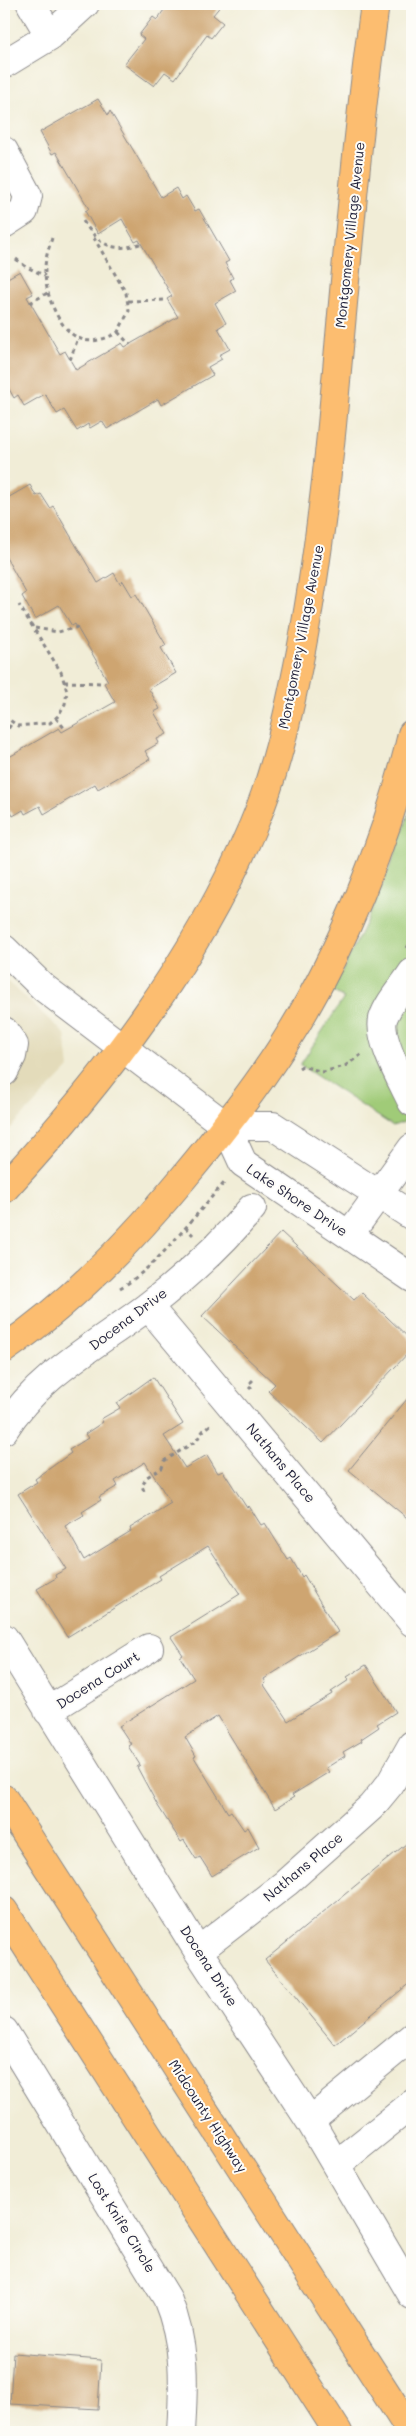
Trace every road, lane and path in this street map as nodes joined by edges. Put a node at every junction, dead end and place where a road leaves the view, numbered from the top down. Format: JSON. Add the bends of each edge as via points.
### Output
{"nodes":[{"id":1,"x":31,"y":4,"type":"edge"},
{"id":2,"x":85,"y":4,"type":"edge"},
{"id":3,"x":375,"y":4,"type":"edge"},
{"id":4,"x":50,"y":36,"type":"junction"},
{"id":5,"x":4,"y":64,"type":"edge"},
{"id":6,"x":4,"y":151,"type":"edge"},
{"id":7,"x":83,"y":221,"type":"dead end"},
{"id":8,"x":4,"y":224,"type":"edge"},
{"id":9,"x":52,"y":238,"type":"dead end"},
{"id":10,"x":94,"y":238,"type":"junction"},
{"id":11,"x":142,"y":243,"type":"dead end"},
{"id":12,"x":16,"y":259,"type":"dead end"},
{"id":13,"x":46,"y":276,"type":"junction"},
{"id":14,"x":48,"y":292,"type":"junction"},
{"id":15,"x":168,"y":300,"type":"dead end"},
{"id":16,"x":128,"y":301,"type":"junction"},
{"id":17,"x":30,"y":303,"type":"dead end"},
{"id":18,"x":118,"y":332,"type":"junction"},
{"id":19,"x":78,"y":338,"type":"junction"},
{"id":20,"x":130,"y":345,"type":"dead end"},
{"id":21,"x":70,"y":360,"type":"dead end"},
{"id":22,"x":19,"y":605,"type":"dead end"},
{"id":23,"x":78,"y":627,"type":"dead end"},
{"id":24,"x":34,"y":628,"type":"junction"},
{"id":25,"x":64,"y":682,"type":"junction"},
{"id":26,"x":104,"y":683,"type":"dead end"},
{"id":27,"x":4,"y":716,"type":"edge"},
{"id":28,"x":56,"y":718,"type":"junction"},
{"id":29,"x":12,"y":723,"type":"junction"},
{"id":30,"x":66,"y":730,"type":"dead end"},
{"id":31,"x":412,"y":734,"type":"edge"},
{"id":32,"x":4,"y":735,"type":"edge"},
{"id":33,"x":412,"y":940,"type":"edge"},
{"id":34,"x":4,"y":949,"type":"edge"},
{"id":35,"x":408,"y":962,"type":"edge"},
{"id":36,"x":4,"y":1031,"type":"edge"},
{"id":37,"x":362,"y":1048,"type":"dead end"},
{"id":38,"x":124,"y":1049,"type":"junction"},
{"id":39,"x":295,"y":1070,"type":"dead end"},
{"id":40,"x":4,"y":1072,"type":"edge"},
{"id":41,"x":412,"y":1102,"type":"edge"},
{"id":42,"x":226,"y":1126,"type":"junction"},
{"id":43,"x":412,"y":1148,"type":"edge"},
{"id":44,"x":4,"y":1188,"type":"edge"},
{"id":45,"x":379,"y":1194,"type":"junction"},
{"id":46,"x":252,"y":1208,"type":"dead end"},
{"id":47,"x":412,"y":1216,"type":"edge"},
{"id":48,"x":349,"y":1235,"type":"junction"},
{"id":49,"x":412,"y":1278,"type":"edge"},
{"id":50,"x":148,"y":1306,"type":"junction"},
{"id":51,"x":4,"y":1349,"type":"edge"},
{"id":52,"x":4,"y":1430,"type":"edge"},
{"id":53,"x":205,"y":1430,"type":"dead end"},
{"id":54,"x":144,"y":1491,"type":"dead end"},
{"id":55,"x":412,"y":1622,"type":"edge"},
{"id":56,"x":4,"y":1638,"type":"edge"},
{"id":57,"x":149,"y":1648,"type":"dead end"},
{"id":58,"x":48,"y":1711,"type":"junction"},
{"id":59,"x":412,"y":1745,"type":"edge"},
{"id":60,"x":4,"y":1799,"type":"edge"},
{"id":61,"x":4,"y":1911,"type":"edge"},
{"id":62,"x":198,"y":1951,"type":"junction"},
{"id":63,"x":4,"y":2031,"type":"edge"},
{"id":64,"x":412,"y":2037,"type":"edge"},
{"id":65,"x":412,"y":2104,"type":"edge"},
{"id":66,"x":310,"y":2121,"type":"junction"},
{"id":67,"x":336,"y":2165,"type":"junction"},
{"id":68,"x":412,"y":2295,"type":"edge"},
{"id":69,"x":181,"y":2432,"type":"edge"},
{"id":70,"x":338,"y":2432,"type":"edge"},
{"id":71,"x":411,"y":2432,"type":"edge"}],
"edges":[{"from":1,"to":4,"type":"street"},
{"from":2,"to":4,"type":"street"},
{"from":3,"to":38,"type":"main road","name":"Montgomery Village Avenue","via":[[322,525],[291,700],[272,773],[229,879],[202,930]]},
{"from":4,"to":5,"type":"street"},
{"from":6,"to":8,"type":"street","via":[[28,196],[24,211]]},
{"from":7,"to":10,"type":"path"},
{"from":9,"to":13,"type":"path"},
{"from":10,"to":11,"type":"path","via":[[103,245],[114,247]]},
{"from":10,"to":16,"type":"path","via":[[119,277]]},
{"from":12,"to":13,"type":"path"},
{"from":13,"to":14,"type":"path"},
{"from":14,"to":17,"type":"path"},
{"from":14,"to":19,"type":"path","via":[[63,325]]},
{"from":15,"to":16,"type":"path"},
{"from":16,"to":18,"type":"path","via":[[129,310]]},
{"from":18,"to":19,"type":"path","via":[[95,340]]},
{"from":18,"to":20,"type":"path"},
{"from":19,"to":21,"type":"path"},
{"from":22,"to":24,"type":"path"},
{"from":23,"to":24,"type":"path","via":[[58,632]]},
{"from":24,"to":25,"type":"path"},
{"from":25,"to":26,"type":"path"},
{"from":25,"to":28,"type":"path","via":[[67,691],[65,704]]},
{"from":27,"to":29,"type":"path"},
{"from":28,"to":29,"type":"path","via":[[38,726]]},
{"from":28,"to":30,"type":"path"},
{"from":29,"to":32,"type":"path"},
{"from":31,"to":42,"type":"main road","via":[[385,827],[322,977],[284,1044]]},
{"from":33,"to":35,"type":"path"},
{"from":34,"to":38,"type":"street","via":[[44,988]]},
{"from":35,"to":41,"type":"street","via":[[382,1026]]},
{"from":36,"to":40,"type":"street","via":[[14,1045]]},
{"from":37,"to":39,"type":"path","via":[[359,1057],[345,1066],[323,1072],[302,1066]]},
{"from":38,"to":42,"type":"street"},
{"from":38,"to":44,"type":"main road","name":"Montgomery Village Avenue"},
{"from":42,"to":45,"type":"street","via":[[273,1126]]},
{"from":42,"to":48,"type":"street","name":"Lake Shore Drive","via":[[243,1163]]},
{"from":42,"to":51,"type":"main road","via":[[153,1215],[92,1277]]},
{"from":43,"to":45,"type":"street"},
{"from":45,"to":47,"type":"street"},
{"from":45,"to":48,"type":"street"},
{"from":46,"to":50,"type":"street","name":"Docena Drive","via":[[213,1252]]},
{"from":48,"to":49,"type":"street","name":"Lake Shore Drive"},
{"from":50,"to":52,"type":"street","name":"Docena Drive","via":[[67,1364],[36,1391]]},
{"from":50,"to":55,"type":"street","name":"Nathans Place"},
{"from":53,"to":54,"type":"path","via":[[196,1442],[164,1461],[162,1468],[147,1477],[142,1486]]},
{"from":56,"to":58,"type":"street","name":"Docena Drive"},
{"from":57,"to":58,"type":"street","name":"Docena Court"},
{"from":58,"to":62,"type":"street","name":"Docena Drive"},
{"from":59,"to":62,"type":"street","name":"Nathans Place","via":[[390,1784],[371,1807],[286,1883]]},
{"from":60,"to":71,"type":"main road","name":"Midcounty Highway"},
{"from":61,"to":70,"type":"main road"},
{"from":62,"to":66,"type":"street","name":"Docena Drive"},
{"from":63,"to":69,"type":"street","name":"Lost Knife Circle","via":[[167,2298],[182,2344],[184,2395]]},
{"from":64,"to":66,"type":"street"},
{"from":65,"to":67,"type":"street"},
{"from":66,"to":67,"type":"street","name":"Docena Drive"},
{"from":67,"to":68,"type":"street","name":"Docena Drive"}]}
